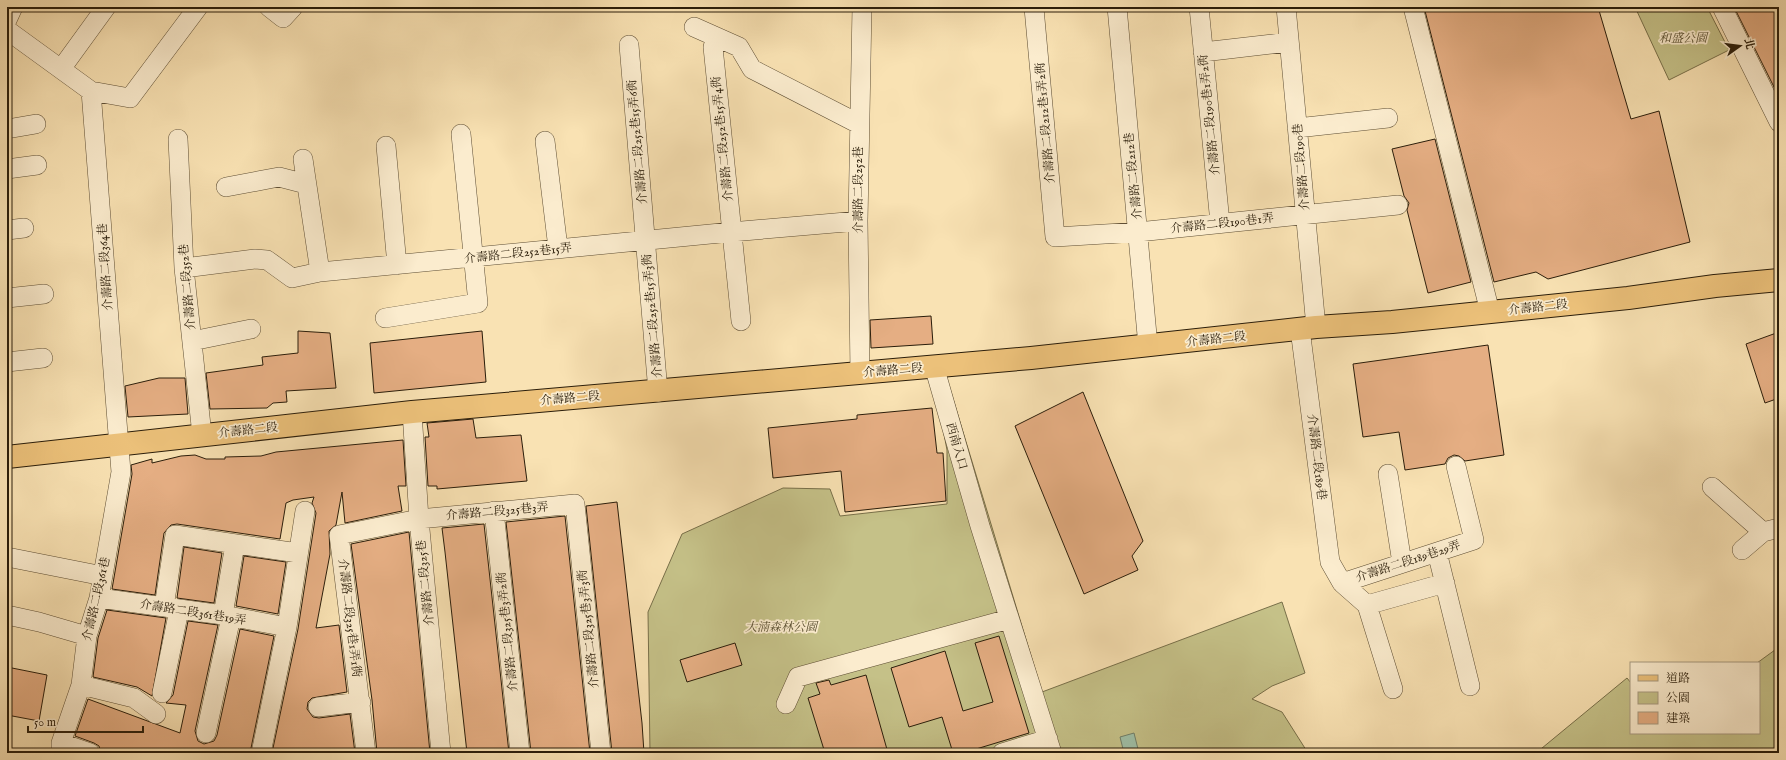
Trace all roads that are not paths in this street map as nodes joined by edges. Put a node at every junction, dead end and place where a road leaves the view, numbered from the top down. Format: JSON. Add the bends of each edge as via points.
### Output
{"nodes":[{"id":1,"x":14,"y":7,"type":"edge"},
{"id":2,"x":106,"y":7,"type":"edge"},
{"id":3,"x":198,"y":7,"type":"edge"},
{"id":4,"x":269,"y":7,"type":"edge"},
{"id":5,"x":293,"y":7,"type":"edge"},
{"id":6,"x":862,"y":7,"type":"edge"},
{"id":7,"x":1117,"y":7,"type":"edge"},
{"id":8,"x":1199,"y":7,"type":"edge"},
{"id":9,"x":1286,"y":7,"type":"edge"},
{"id":10,"x":1413,"y":7,"type":"edge"},
{"id":11,"x":1722,"y":7,"type":"edge"},
{"id":12,"x":1034,"y":8,"type":"dead end"},
{"id":13,"x":7,"y":20,"type":"edge"},
{"id":14,"x":694,"y":27,"type":"dead end"},
{"id":15,"x":7,"y":30,"type":"edge"},
{"id":16,"x":1289,"y":42,"type":"junction"},
{"id":17,"x":628,"y":45,"type":"dead end"},
{"id":18,"x":713,"y":47,"type":"dead end"},
{"id":19,"x":1203,"y":52,"type":"junction"},
{"id":20,"x":61,"y":69,"type":"junction"},
{"id":21,"x":91,"y":90,"type":"junction"},
{"id":22,"x":1388,"y":118,"type":"dead end"},
{"id":23,"x":1779,"y":122,"type":"edge"},
{"id":24,"x":36,"y":124,"type":"dead end"},
{"id":25,"x":858,"y":124,"type":"junction"},
{"id":26,"x":1297,"y":128,"type":"junction"},
{"id":27,"x":7,"y":129,"type":"edge"},
{"id":28,"x":461,"y":134,"type":"dead end"},
{"id":29,"x":178,"y":138,"type":"dead end"},
{"id":30,"x":546,"y":141,"type":"dead end"},
{"id":31,"x":386,"y":146,"type":"dead end"},
{"id":32,"x":303,"y":159,"type":"dead end"},
{"id":33,"x":37,"y":166,"type":"dead end"},
{"id":34,"x":7,"y":169,"type":"edge"},
{"id":35,"x":306,"y":184,"type":"junction"},
{"id":36,"x":226,"y":187,"type":"dead end"},
{"id":37,"x":1398,"y":205,"type":"dead end"},
{"id":38,"x":1305,"y":214,"type":"junction"},
{"id":39,"x":858,"y":222,"type":"junction"},
{"id":40,"x":1220,"y":223,"type":"junction"},
{"id":41,"x":731,"y":232,"type":"junction"},
{"id":42,"x":1138,"y":232,"type":"junction"},
{"id":43,"x":1055,"y":238,"type":"joint"},
{"id":44,"x":646,"y":240,"type":"junction"},
{"id":45,"x":558,"y":248,"type":"junction"},
{"id":46,"x":474,"y":257,"type":"junction"},
{"id":47,"x":397,"y":265,"type":"junction"},
{"id":48,"x":184,"y":268,"type":"junction"},
{"id":49,"x":320,"y":272,"type":"junction"},
{"id":50,"x":1779,"y":280,"type":"edge"},
{"id":51,"x":44,"y":294,"type":"dead end"},
{"id":52,"x":7,"y":298,"type":"edge"},
{"id":53,"x":1490,"y":312,"type":"junction"},
{"id":54,"x":385,"y":318,"type":"dead end"},
{"id":55,"x":741,"y":321,"type":"dead end"},
{"id":56,"x":1308,"y":328,"type":"junction"},
{"id":57,"x":251,"y":329,"type":"dead end"},
{"id":58,"x":192,"y":341,"type":"junction"},
{"id":59,"x":1148,"y":346,"type":"junction"},
{"id":60,"x":42,"y":358,"type":"dead end"},
{"id":61,"x":7,"y":362,"type":"edge"},
{"id":62,"x":934,"y":366,"type":"junction"},
{"id":63,"x":860,"y":372,"type":"junction"},
{"id":64,"x":658,"y":392,"type":"junction"},
{"id":65,"x":412,"y":412,"type":"junction"},
{"id":66,"x":202,"y":434,"type":"junction"},
{"id":67,"x":118,"y":444,"type":"junction"},
{"id":68,"x":7,"y":457,"type":"edge"},
{"id":69,"x":1456,"y":466,"type":"dead end"},
{"id":70,"x":1388,"y":474,"type":"dead end"},
{"id":71,"x":1712,"y":487,"type":"dead end"},
{"id":72,"x":575,"y":504,"type":"joint"},
{"id":73,"x":305,"y":511,"type":"dead end"},
{"id":74,"x":494,"y":511,"type":"junction"},
{"id":75,"x":419,"y":519,"type":"junction"},
{"id":76,"x":1771,"y":530,"type":"edge"},
{"id":77,"x":339,"y":535,"type":"joint"},
{"id":78,"x":235,"y":544,"type":"junction"},
{"id":79,"x":1742,"y":550,"type":"dead end"},
{"id":80,"x":1437,"y":552,"type":"junction"},
{"id":81,"x":298,"y":553,"type":"junction"},
{"id":82,"x":7,"y":557,"type":"edge"},
{"id":83,"x":1402,"y":563,"type":"junction"},
{"id":84,"x":103,"y":576,"type":"junction"},
{"id":85,"x":1342,"y":583,"type":"junction"},
{"id":86,"x":1445,"y":583,"type":"junction"},
{"id":87,"x":99,"y":598,"type":"junction"},
{"id":88,"x":1367,"y":605,"type":"junction"},
{"id":89,"x":172,"y":608,"type":"junction"},
{"id":90,"x":7,"y":615,"type":"edge"},
{"id":91,"x":227,"y":616,"type":"junction"},
{"id":92,"x":1009,"y":620,"type":"junction"},
{"id":93,"x":287,"y":627,"type":"junction"},
{"id":94,"x":87,"y":636,"type":"junction"},
{"id":95,"x":80,"y":685,"type":"junction"},
{"id":96,"x":1470,"y":686,"type":"dead end"},
{"id":97,"x":1394,"y":689,"type":"dead end"},
{"id":98,"x":162,"y":693,"type":"dead end"},
{"id":99,"x":361,"y":702,"type":"junction"},
{"id":100,"x":786,"y":704,"type":"dead end"},
{"id":101,"x":318,"y":707,"type":"dead end"},
{"id":102,"x":156,"y":714,"type":"dead end"},
{"id":103,"x":206,"y":733,"type":"dead end"},
{"id":104,"x":1050,"y":746,"type":"edge"},
{"id":105,"x":61,"y":748,"type":"edge"},
{"id":106,"x":90,"y":753,"type":"edge"},
{"id":107,"x":261,"y":753,"type":"edge"},
{"id":108,"x":366,"y":753,"type":"edge"},
{"id":109,"x":441,"y":753,"type":"edge"},
{"id":110,"x":520,"y":753,"type":"edge"},
{"id":111,"x":601,"y":753,"type":"edge"},
{"id":112,"x":1002,"y":753,"type":"edge"}],
"edges":[{"from":1,"to":13,"type":"street"},
{"from":2,"to":20,"type":"street"},
{"from":3,"to":21,"type":"street","via":[[130,98]]},
{"from":4,"to":5,"type":"street","via":[[283,18]]},
{"from":6,"to":25,"type":"street","name":"介壽路二段252巷"},
{"from":7,"to":42,"type":"street","name":"介壽路二段212巷"},
{"from":8,"to":19,"type":"street","name":"介壽路二段190巷1弄2衖"},
{"from":9,"to":16,"type":"street","name":"介壽路二段190巷"},
{"from":10,"to":53,"type":"street"},
{"from":11,"to":23,"type":"street"},
{"from":12,"to":43,"type":"street","name":"介壽路二段212巷1弄2衖"},
{"from":14,"to":25,"type":"street","via":[[739,47],[752,69]]},
{"from":15,"to":20,"type":"street"},
{"from":16,"to":19,"type":"street"},
{"from":16,"to":26,"type":"street","name":"介壽路二段190巷"},
{"from":17,"to":44,"type":"street","name":"介壽路二段252巷15弄6衖"},
{"from":18,"to":41,"type":"street","name":"介壽路二段252巷15弄4衖"},
{"from":19,"to":40,"type":"street","name":"介壽路二段190巷1弄2衖"},
{"from":20,"to":21,"type":"street"},
{"from":21,"to":67,"type":"street","name":"介壽路二段364巷"},
{"from":22,"to":26,"type":"street"},
{"from":24,"to":27,"type":"street"},
{"from":25,"to":39,"type":"street","name":"介壽路二段252巷"},
{"from":26,"to":38,"type":"street","name":"介壽路二段190巷"},
{"from":28,"to":46,"type":"street"},
{"from":29,"to":48,"type":"street","name":"介壽路二段352巷"},
{"from":30,"to":45,"type":"street"},
{"from":31,"to":47,"type":"street"},
{"from":32,"to":35,"type":"street"},
{"from":33,"to":34,"type":"street"},
{"from":35,"to":36,"type":"street","via":[[279,177]]},
{"from":35,"to":49,"type":"street"},
{"from":37,"to":38,"type":"street","name":"介壽路二段190巷1弄"},
{"from":38,"to":40,"type":"street","name":"介壽路二段190巷1弄"},
{"from":38,"to":56,"type":"street","name":"介壽路二段190巷"},
{"from":39,"to":41,"type":"street","name":"介壽路二段252巷15弄"},
{"from":39,"to":63,"type":"street","name":"介壽路二段252巷"},
{"from":40,"to":42,"type":"street","name":"介壽路二段190巷1弄"},
{"from":41,"to":44,"type":"street","name":"介壽路二段252巷15弄"},
{"from":41,"to":55,"type":"street","name":"介壽路二段252巷15弄4衖"},
{"from":42,"to":43,"type":"street","name":"介壽路二段190巷1弄"},
{"from":42,"to":59,"type":"street","name":"介壽路二段212巷"},
{"from":44,"to":45,"type":"street","name":"介壽路二段252巷15弄"},
{"from":44,"to":64,"type":"street","name":"介壽路二段252巷15弄3衖"},
{"from":45,"to":46,"type":"street","name":"介壽路二段252巷15弄"},
{"from":46,"to":47,"type":"street","name":"介壽路二段252巷15弄"},
{"from":46,"to":54,"type":"street","via":[[478,303]]},
{"from":47,"to":49,"type":"street","name":"介壽路二段252巷15弄"},
{"from":48,"to":49,"type":"street","name":"介壽路二段252巷15弄","via":[[255,259],[268,260],[292,278]]},
{"from":48,"to":58,"type":"street","name":"介壽路二段352巷"},
{"from":50,"to":53,"type":"main road","name":"介壽路二段"},
{"from":51,"to":52,"type":"street"},
{"from":53,"to":56,"type":"main road","name":"介壽路二段"},
{"from":56,"to":59,"type":"main road","name":"介壽路二段"},
{"from":56,"to":85,"type":"street","name":"介壽路二段189巷","via":[[1330,562]]},
{"from":57,"to":58,"type":"street"},
{"from":58,"to":66,"type":"street","name":"介壽路二段352巷"},
{"from":59,"to":62,"type":"main road","name":"介壽路二段"},
{"from":60,"to":61,"type":"street"},
{"from":62,"to":63,"type":"main road","name":"介壽路二段"},
{"from":62,"to":92,"type":"street","name":"西南入口"},
{"from":63,"to":64,"type":"main road","name":"介壽路二段"},
{"from":64,"to":65,"type":"main road","name":"介壽路二段"},
{"from":65,"to":66,"type":"main road","name":"介壽路二段"},
{"from":65,"to":75,"type":"street","name":"介壽路二段325巷"},
{"from":66,"to":67,"type":"main road","name":"介壽路二段"},
{"from":67,"to":68,"type":"main road","name":"介壽路二段"},
{"from":67,"to":84,"type":"street","name":"介壽路二段361巷","via":[[121,472]]},
{"from":69,"to":80,"type":"street","name":"介壽路二段189巷29弄","via":[[1474,540]]},
{"from":70,"to":83,"type":"street"},
{"from":71,"to":76,"type":"street"},
{"from":72,"to":74,"type":"street","name":"介壽路二段325巷3弄"},
{"from":72,"to":111,"type":"street","name":"介壽路二段325巷3弄3衖"},
{"from":73,"to":81,"type":"street"},
{"from":74,"to":75,"type":"street","name":"介壽路二段325巷3弄"},
{"from":74,"to":110,"type":"street","name":"介壽路二段325巷3弄2衖"},
{"from":75,"to":77,"type":"street","name":"介壽路二段325巷3弄"},
{"from":75,"to":109,"type":"street","name":"介壽路二段325巷"},
{"from":76,"to":79,"type":"street"},
{"from":77,"to":99,"type":"street","name":"介壽路二段325巷1弄1衖"},
{"from":78,"to":81,"type":"street"},
{"from":78,"to":89,"type":"street","via":[[175,535]]},
{"from":78,"to":91,"type":"street"},
{"from":80,"to":83,"type":"street","name":"介壽路二段189巷29弄"},
{"from":80,"to":86,"type":"street"},
{"from":81,"to":93,"type":"street"},
{"from":82,"to":84,"type":"street"},
{"from":83,"to":85,"type":"street","name":"介壽路二段189巷29弄"},
{"from":84,"to":87,"type":"street","name":"介壽路二段361巷"},
{"from":85,"to":88,"type":"street","name":"介壽路二段189巷"},
{"from":86,"to":88,"type":"street"},
{"from":86,"to":96,"type":"street"},
{"from":87,"to":89,"type":"street","name":"介壽路二段361巷19弄"},
{"from":87,"to":94,"type":"street","name":"介壽路二段361巷"},
{"from":88,"to":97,"type":"street"},
{"from":89,"to":91,"type":"street","name":"介壽路二段361巷19弄"},
{"from":89,"to":98,"type":"street"},
{"from":90,"to":94,"type":"street"},
{"from":91,"to":93,"type":"street","name":"介壽路二段361巷19弄"},
{"from":91,"to":103,"type":"street"},
{"from":92,"to":100,"type":"street","via":[[798,677]]},
{"from":92,"to":104,"type":"street","name":"西南入口"},
{"from":93,"to":107,"type":"street"},
{"from":94,"to":95,"type":"street","name":"介壽路二段361巷"},
{"from":95,"to":102,"type":"street","via":[[134,698]]},
{"from":95,"to":105,"type":"street","name":"介壽路二段361巷"},
{"from":99,"to":101,"type":"street"},
{"from":99,"to":108,"type":"street","name":"介壽路二段325巷1弄1衖"},
{"from":104,"to":112,"type":"street"},
{"from":105,"to":106,"type":"street"}]}
